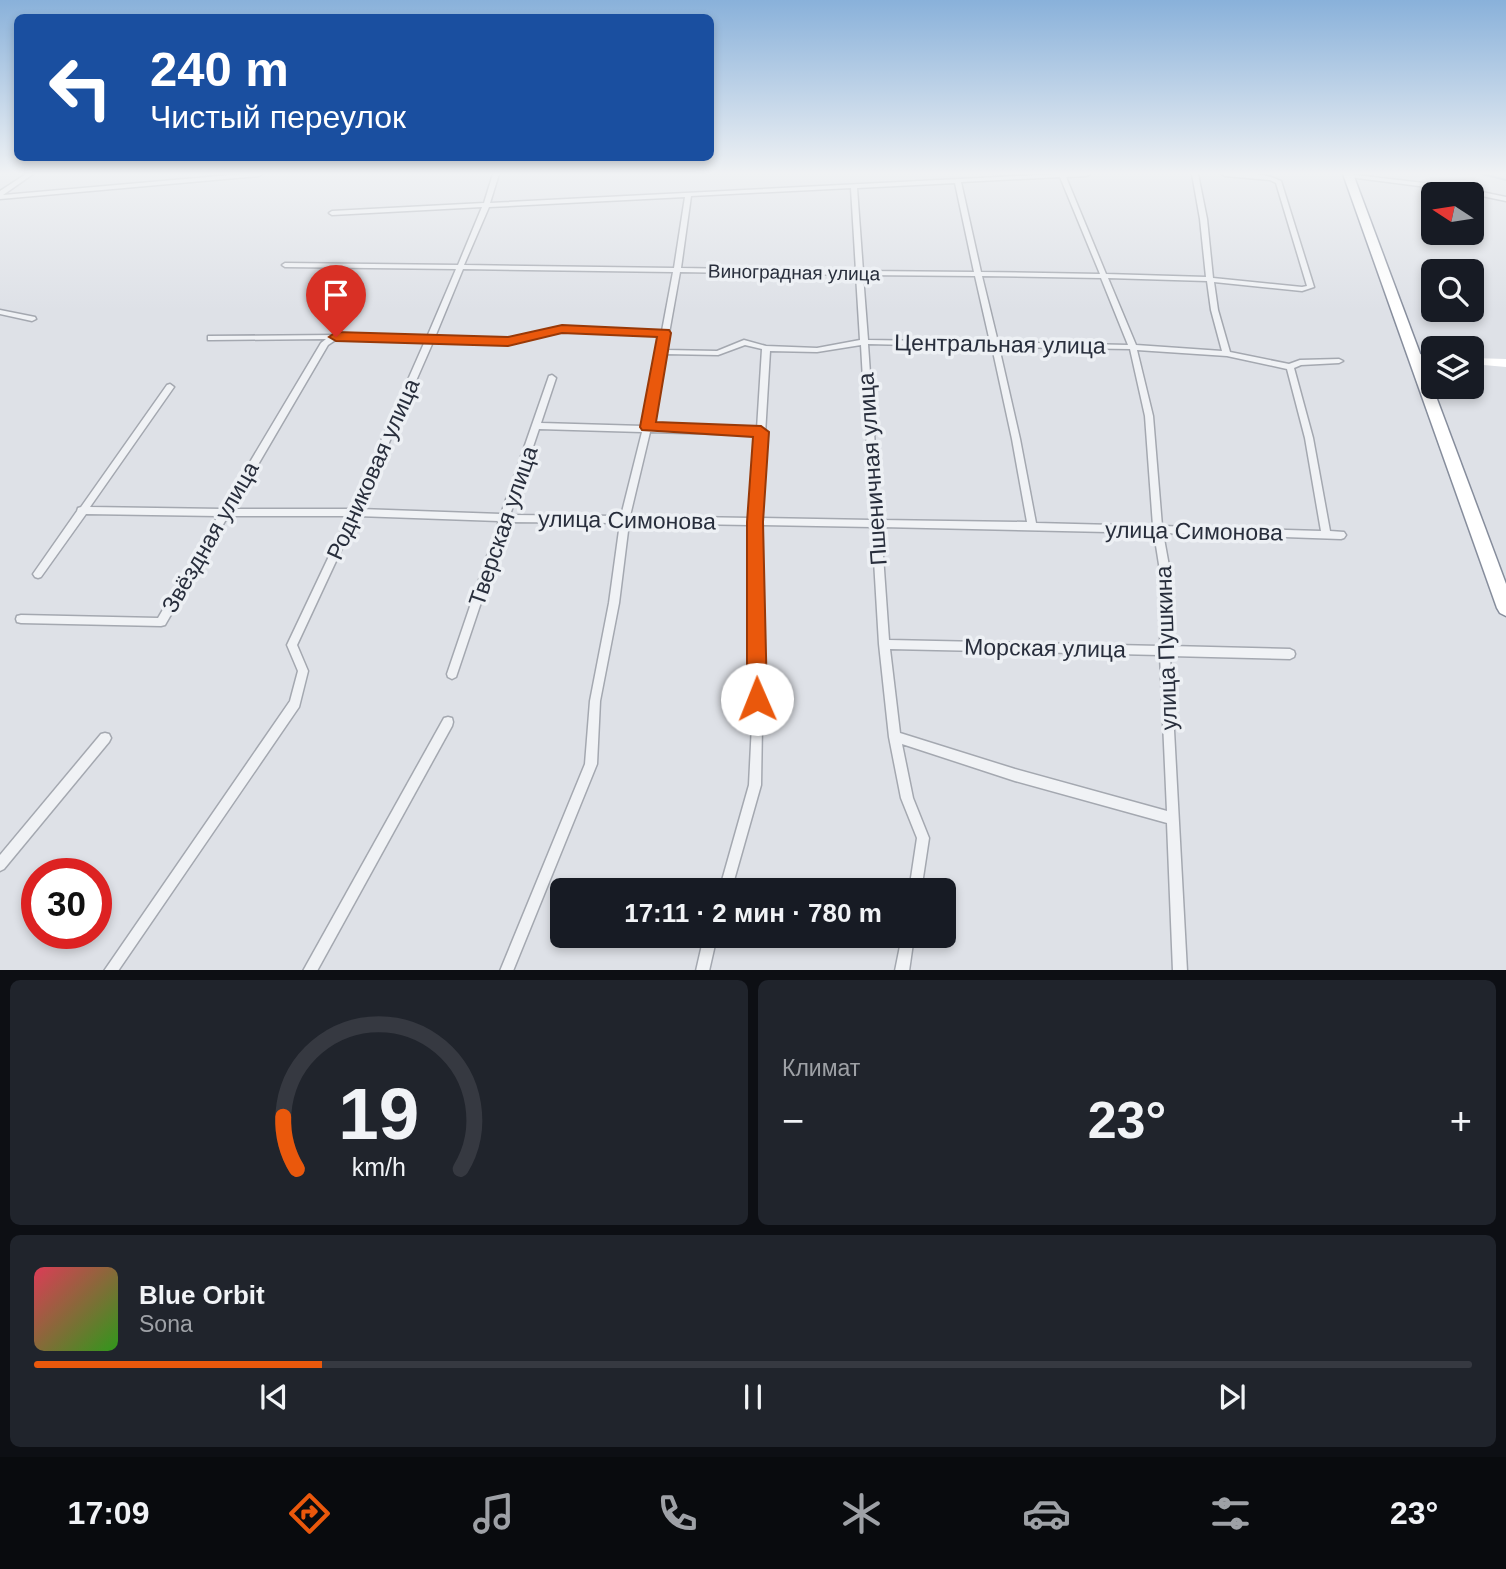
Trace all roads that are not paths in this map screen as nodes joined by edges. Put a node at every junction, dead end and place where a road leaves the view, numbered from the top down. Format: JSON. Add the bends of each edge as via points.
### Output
{"nodes":[{"id":1,"x":481,"y":219,"type":"edge"},
{"id":2,"x":684,"y":219,"type":"edge"},
{"id":3,"x":857,"y":219,"type":"edge"},
{"id":4,"x":966,"y":219,"type":"edge"},
{"id":5,"x":1081,"y":219,"type":"edge"},
{"id":6,"x":1201,"y":219,"type":"edge"},
{"id":7,"x":1291,"y":219,"type":"edge"},
{"id":8,"x":1365,"y":219,"type":"edge"},
{"id":9,"x":285,"y":265,"type":"dead end"},
{"id":10,"x":460,"y":265,"type":"junction"},
{"id":11,"x":677,"y":270,"type":"junction"},
{"id":12,"x":860,"y":272,"type":"junction"},
{"id":13,"x":977,"y":274,"type":"junction"},
{"id":14,"x":1104,"y":276,"type":"junction"},
{"id":15,"x":1209,"y":279,"type":"junction"},
{"id":16,"x":0,"y":312,"type":"edge"},
{"id":17,"x":32,"y":319,"type":"dead end"},
{"id":18,"x":664,"y":333,"type":"junction"},
{"id":19,"x":336,"y":337,"type":"junction"},
{"id":20,"x":211,"y":338,"type":"dead end"},
{"id":21,"x":430,"y":340,"type":"junction"},
{"id":22,"x":863,"y":342,"type":"junction"},
{"id":23,"x":995,"y":345,"type":"junction"},
{"id":24,"x":1133,"y":347,"type":"junction"},
{"id":25,"x":766,"y":348,"type":"junction"},
{"id":26,"x":662,"y":352,"type":"junction"},
{"id":27,"x":1227,"y":354,"type":"junction"},
{"id":28,"x":1415,"y":357,"type":"junction"},
{"id":29,"x":1421,"y":357,"type":"edge"},
{"id":30,"x":1339,"y":361,"type":"dead end"},
{"id":31,"x":1484,"y":362,"type":"edge"},
{"id":32,"x":1506,"y":363,"type":"edge"},
{"id":33,"x":1290,"y":367,"type":"junction"},
{"id":34,"x":552,"y":378,"type":"dead end"},
{"id":35,"x":170,"y":387,"type":"dead end"},
{"id":36,"x":538,"y":426,"type":"junction"},
{"id":37,"x":647,"y":427,"type":"junction"},
{"id":38,"x":761,"y":432,"type":"junction"},
{"id":39,"x":81,"y":510,"type":"junction"},
{"id":40,"x":356,"y":512,"type":"junction"},
{"id":41,"x":223,"y":513,"type":"junction"},
{"id":42,"x":505,"y":518,"type":"junction"},
{"id":43,"x":625,"y":519,"type":"junction"},
{"id":44,"x":755,"y":522,"type":"junction"},
{"id":45,"x":875,"y":523,"type":"junction"},
{"id":46,"x":1032,"y":526,"type":"junction"},
{"id":47,"x":1158,"y":530,"type":"junction"},
{"id":48,"x":1326,"y":533,"type":"junction"},
{"id":49,"x":1341,"y":535,"type":"dead end"},
{"id":50,"x":38,"y":574,"type":"dead end"},
{"id":51,"x":1506,"y":608,"type":"edge"},
{"id":52,"x":21,"y":619,"type":"dead end"},
{"id":53,"x":884,"y":644,"type":"junction"},
{"id":54,"x":1165,"y":651,"type":"junction"},
{"id":55,"x":1290,"y":654,"type":"dead end"},
{"id":56,"x":452,"y":674,"type":"dead end"},
{"id":57,"x":448,"y":722,"type":"dead end"},
{"id":58,"x":105,"y":738,"type":"dead end"},
{"id":59,"x":896,"y":743,"type":"junction"},
{"id":60,"x":1172,"y":818,"type":"junction"},
{"id":61,"x":0,"y":865,"type":"edge"},
{"id":62,"x":728,"y":878,"type":"edge"},
{"id":63,"x":917,"y":878,"type":"edge"},
{"id":64,"x":708,"y":948,"type":"edge"},
{"id":65,"x":906,"y":948,"type":"edge"},
{"id":66,"x":111,"y":970,"type":"edge"},
{"id":67,"x":310,"y":970,"type":"edge"},
{"id":68,"x":506,"y":970,"type":"edge"},
{"id":69,"x":702,"y":970,"type":"edge"},
{"id":70,"x":902,"y":970,"type":"edge"},
{"id":71,"x":1180,"y":970,"type":"edge"}],
"edges":[{"from":1,"to":10,"type":"street","name":"Родниковая улица"},
{"from":2,"to":11,"type":"street"},
{"from":3,"to":12,"type":"street","name":"Пшеничная улица"},
{"from":4,"to":13,"type":"street"},
{"from":5,"to":14,"type":"street","name":"улица Пушкина"},
{"from":6,"to":15,"type":"street"},
{"from":7,"to":15,"type":"street","name":"Виноградная улица","via":[[1311,286],[1301,289]]},
{"from":8,"to":28,"type":"highway"},
{"from":9,"to":10,"type":"street","name":"Виноградная улица"},
{"from":10,"to":11,"type":"street","name":"Виноградная улица"},
{"from":10,"to":21,"type":"street","name":"Родниковая улица"},
{"from":11,"to":12,"type":"street","name":"Виноградная улица"},
{"from":11,"to":18,"type":"street"},
{"from":12,"to":13,"type":"street","name":"Виноградная улица"},
{"from":12,"to":22,"type":"street","name":"Пшеничная улица"},
{"from":13,"to":14,"type":"street","name":"Виноградная улица"},
{"from":13,"to":23,"type":"street"},
{"from":14,"to":15,"type":"street","name":"Виноградная улица"},
{"from":14,"to":24,"type":"street","name":"улица Пушкина"},
{"from":15,"to":27,"type":"street"},
{"from":16,"to":17,"type":"street"},
{"from":18,"to":21,"type":"street","via":[[562,329],[508,341]]},
{"from":18,"to":26,"type":"street"},
{"from":19,"to":20,"type":"street"},
{"from":19,"to":21,"type":"street"},
{"from":19,"to":41,"type":"street","name":"Звёздная улица","via":[[325,343]]},
{"from":21,"to":40,"type":"street","name":"Родниковая улица"},
{"from":22,"to":23,"type":"street","name":"Центральная улица"},
{"from":22,"to":25,"type":"street","name":"Центральная улица","via":[[817,350]]},
{"from":22,"to":45,"type":"street","name":"Пшеничная улица"},
{"from":23,"to":24,"type":"street","name":"Центральная улица"},
{"from":23,"to":46,"type":"street","via":[[1022,459]]},
{"from":24,"to":27,"type":"street","name":"Центральная улица"},
{"from":24,"to":47,"type":"street","name":"улица Пушкина","via":[[1149,416]]},
{"from":25,"to":26,"type":"street","name":"Центральная улица","via":[[744,342],[718,354]]},
{"from":25,"to":38,"type":"street"},
{"from":26,"to":37,"type":"street"},
{"from":27,"to":33,"type":"street","name":"Центральная улица"},
{"from":28,"to":29,"type":"street"},
{"from":28,"to":51,"type":"highway"},
{"from":30,"to":33,"type":"street","name":"Центральная улица"},
{"from":31,"to":32,"type":"street"},
{"from":33,"to":48,"type":"street","via":[[1309,438]]},
{"from":34,"to":36,"type":"street","name":"Тверская улица"},
{"from":35,"to":39,"type":"street"},
{"from":36,"to":37,"type":"street"},
{"from":36,"to":42,"type":"street","name":"Тверская улица"},
{"from":37,"to":38,"type":"street"},
{"from":37,"to":43,"type":"street"},
{"from":38,"to":44,"type":"street"},
{"from":39,"to":41,"type":"street","name":"улица Симонова"},
{"from":39,"to":50,"type":"street"},
{"from":40,"to":41,"type":"street","name":"улица Симонова"},
{"from":40,"to":42,"type":"street","name":"улица Симонова"},
{"from":40,"to":66,"type":"street","name":"Родниковая улица","via":[[292,645],[303,671],[295,703]]},
{"from":41,"to":52,"type":"street","name":"Звёздная улица","via":[[161,622]]},
{"from":42,"to":43,"type":"street","name":"улица Симонова"},
{"from":42,"to":56,"type":"street","name":"Тверская улица"},
{"from":43,"to":44,"type":"street","name":"улица Симонова"},
{"from":43,"to":68,"type":"street","via":[[595,701],[591,764]]},
{"from":44,"to":45,"type":"street","name":"улица Симонова"},
{"from":44,"to":62,"type":"street","via":[[755,785]]},
{"from":45,"to":46,"type":"street","name":"улица Симонова"},
{"from":45,"to":53,"type":"street","name":"Пшеничная улица"},
{"from":46,"to":47,"type":"street","name":"улица Симонова"},
{"from":47,"to":48,"type":"street","name":"улица Симонова"},
{"from":47,"to":54,"type":"street","name":"улица Пушкина","via":[[1166,577]]},
{"from":48,"to":49,"type":"street","name":"улица Симонова"},
{"from":53,"to":54,"type":"street","name":"Морская улица"},
{"from":53,"to":59,"type":"street","name":"Пшеничная улица"},
{"from":54,"to":55,"type":"street","name":"Морская улица"},
{"from":54,"to":60,"type":"street","name":"улица Пушкина"},
{"from":57,"to":67,"type":"street"},
{"from":58,"to":61,"type":"street"},
{"from":59,"to":60,"type":"street"},
{"from":59,"to":63,"type":"street","name":"Пшеничная улица","via":[[907,798],[923,838]]},
{"from":60,"to":71,"type":"street","name":"улица Пушкина"},
{"from":64,"to":69,"type":"street"},
{"from":65,"to":70,"type":"street"}]}
